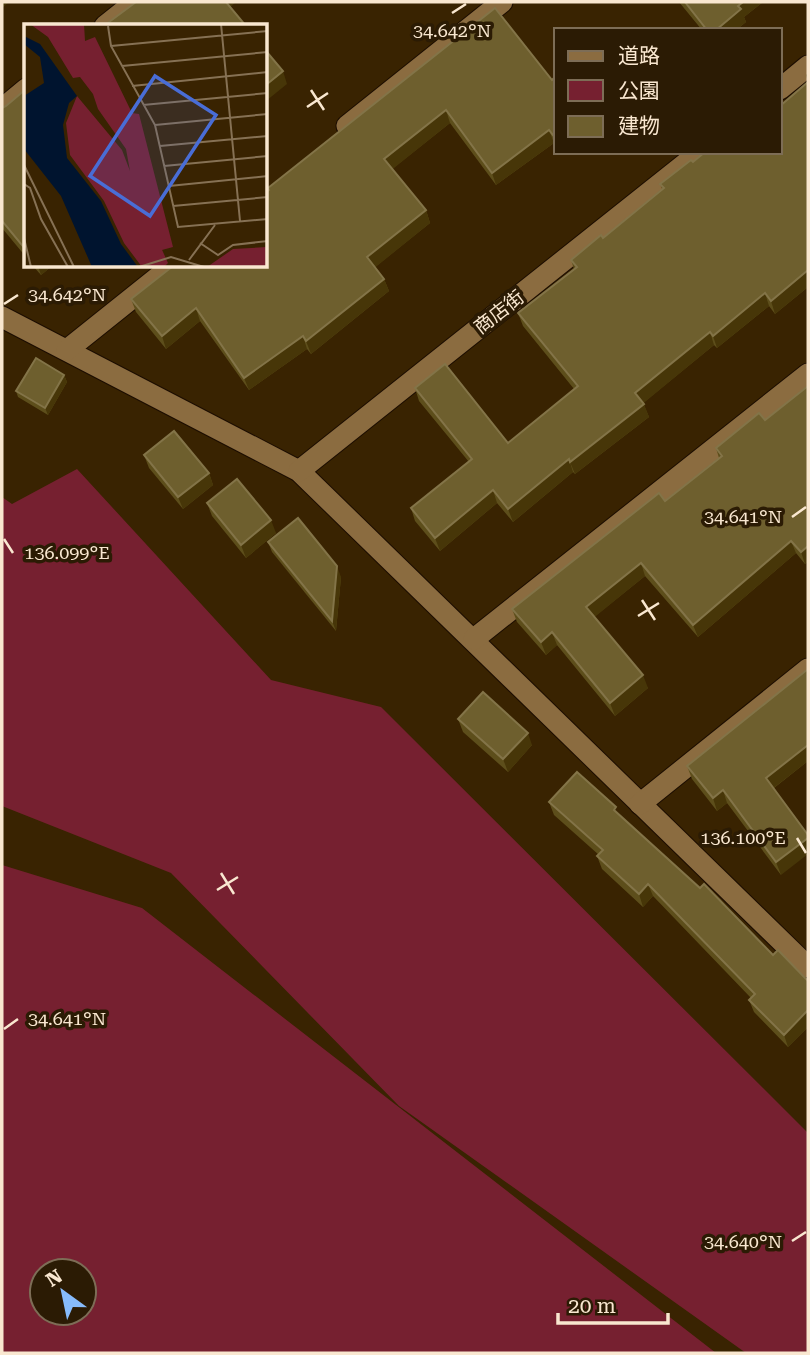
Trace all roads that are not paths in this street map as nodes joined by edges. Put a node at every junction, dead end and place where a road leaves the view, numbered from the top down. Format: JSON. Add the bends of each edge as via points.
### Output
{"nodes":[{"id":1,"x":135,"y":2,"type":"edge"},
{"id":2,"x":502,"y":2,"type":"edge"},
{"id":3,"x":108,"y":24,"type":"edge"},
{"id":4,"x":808,"y":66,"type":"edge"},
{"id":5,"x":782,"y":87,"type":"edge"},
{"id":6,"x":24,"y":91,"type":"edge"},
{"id":7,"x":2,"y":109,"type":"edge"},
{"id":8,"x":330,"y":139,"type":"edge"},
{"id":9,"x":697,"y":154,"type":"edge"},
{"id":10,"x":170,"y":268,"type":"edge"},
{"id":11,"x":2,"y":317,"type":"edge"},
{"id":12,"x":67,"y":350,"type":"junction"},
{"id":13,"x":808,"y":374,"type":"edge"},
{"id":14,"x":299,"y":471,"type":"junction"},
{"id":15,"x":474,"y":639,"type":"junction"},
{"id":16,"x":808,"y":669,"type":"edge"},
{"id":17,"x":640,"y":804,"type":"junction"},
{"id":18,"x":807,"y":963,"type":"edge"}],
"edges":[{"from":1,"to":3,"type":"street"},
{"from":2,"to":8,"type":"street"},
{"from":4,"to":5,"type":"street"},
{"from":6,"to":7,"type":"street"},
{"from":9,"to":14,"type":"street","name":"商店街"},
{"from":10,"to":12,"type":"street"},
{"from":11,"to":12,"type":"street"},
{"from":12,"to":14,"type":"street"},
{"from":13,"to":15,"type":"street"},
{"from":14,"to":15,"type":"street"},
{"from":15,"to":17,"type":"street"},
{"from":16,"to":17,"type":"street"},
{"from":17,"to":18,"type":"street"}]}
